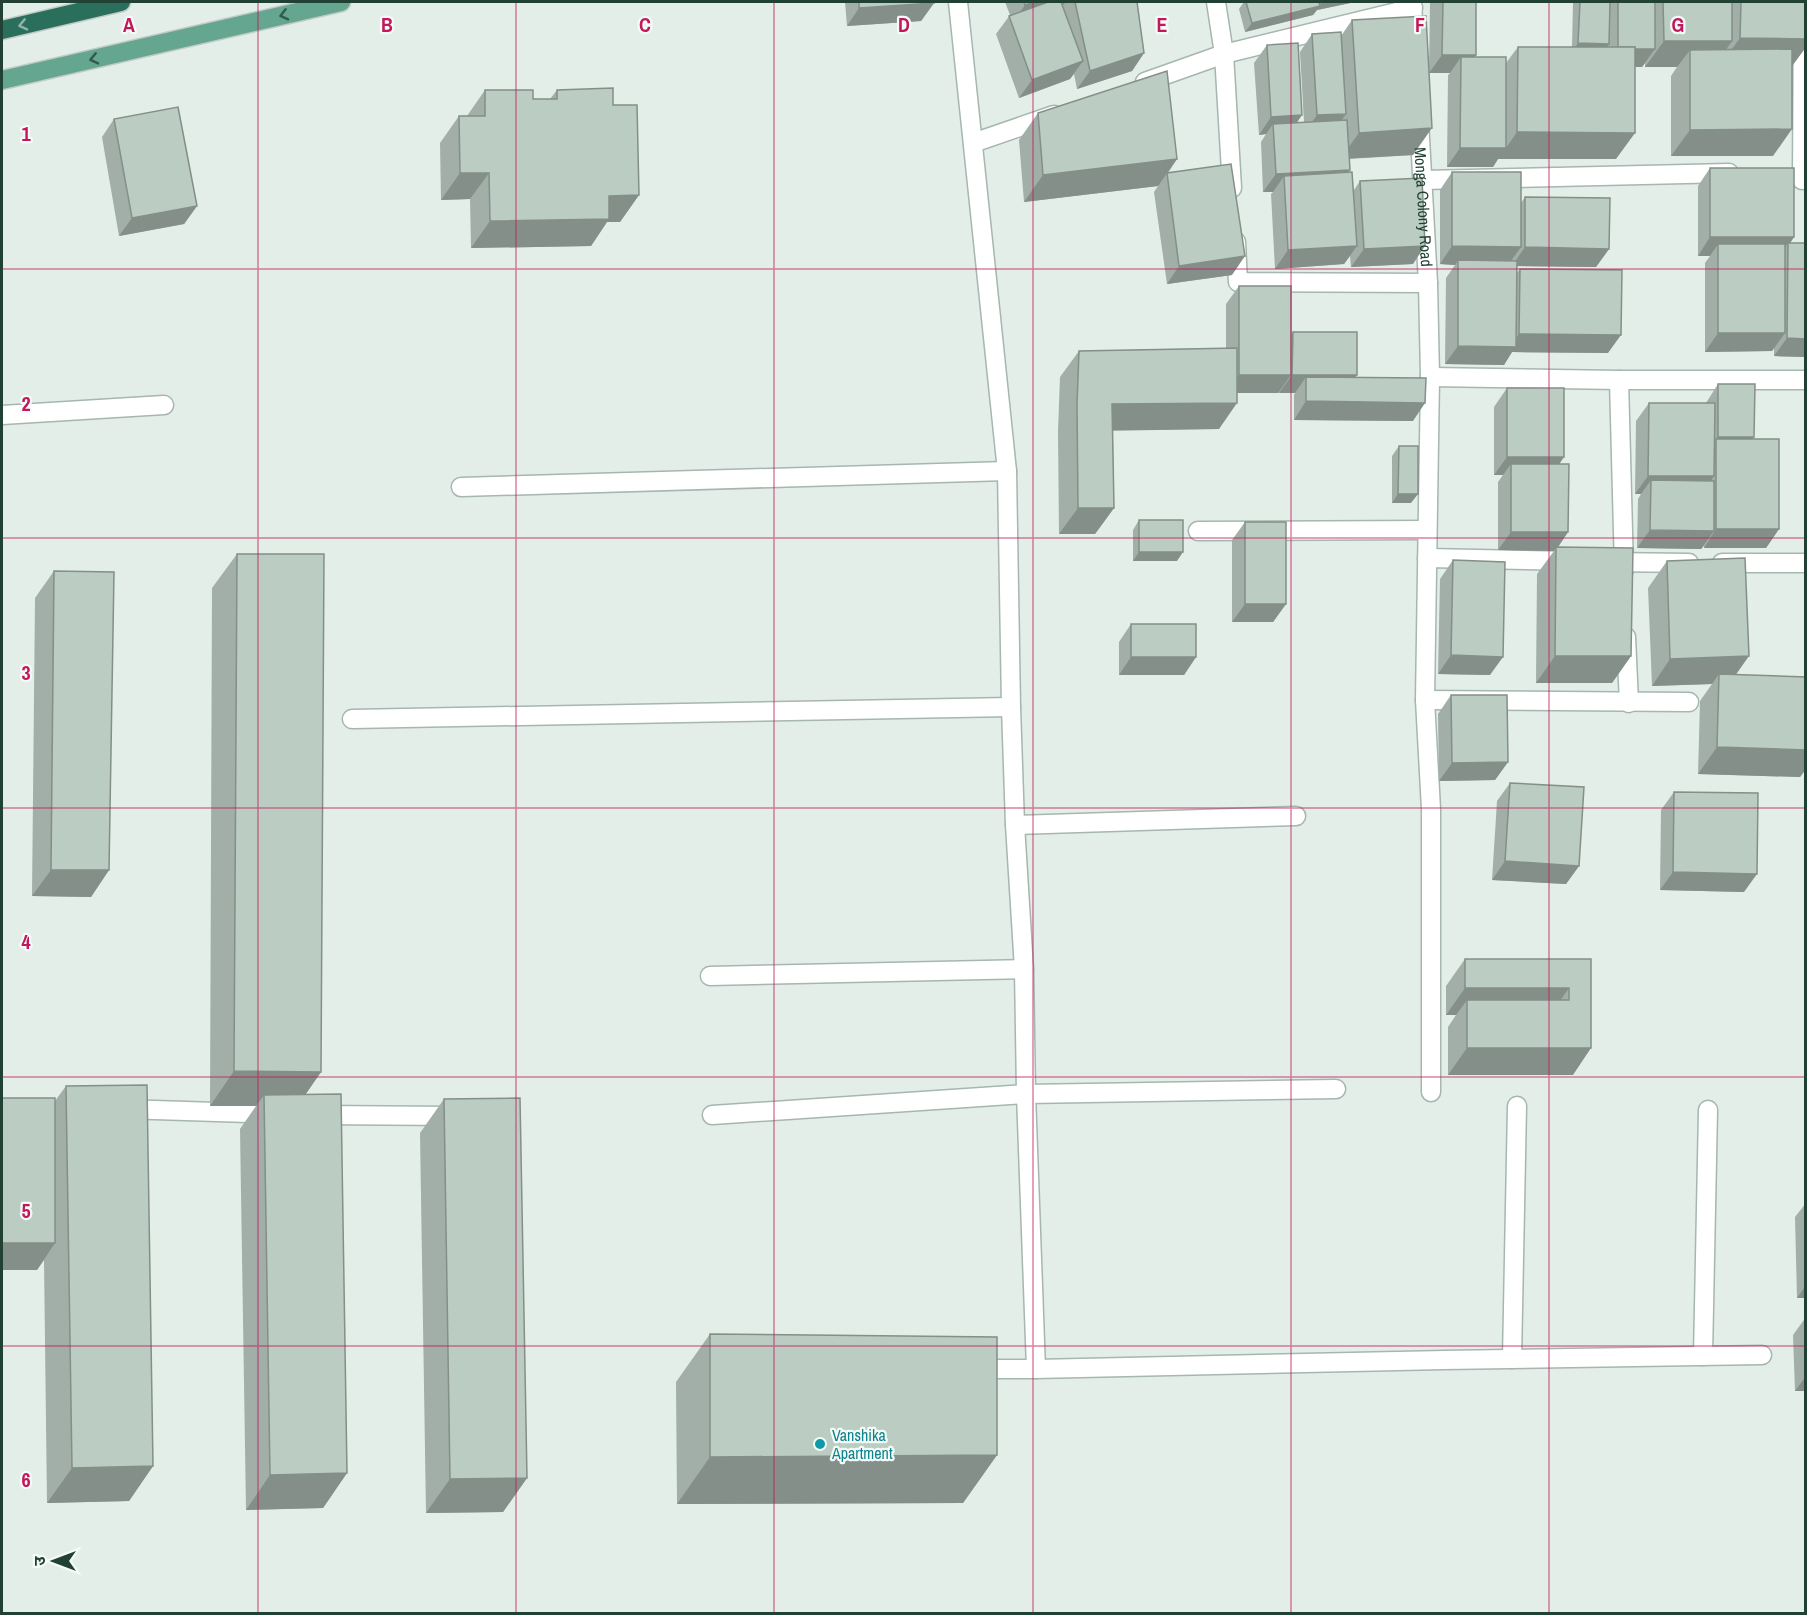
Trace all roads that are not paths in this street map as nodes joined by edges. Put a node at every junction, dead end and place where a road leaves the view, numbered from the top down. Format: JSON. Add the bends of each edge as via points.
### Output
{"nodes":[{"id":1,"x":121,"y":2,"type":"edge"},
{"id":2,"x":341,"y":2,"type":"edge"},
{"id":3,"x":958,"y":2,"type":"edge"},
{"id":4,"x":1216,"y":2,"type":"edge"},
{"id":5,"x":1803,"y":2,"type":"edge"},
{"id":6,"x":1412,"y":5,"type":"edge"},
{"id":7,"x":2,"y":30,"type":"edge"},
{"id":8,"x":1224,"y":54,"type":"junction"},
{"id":9,"x":1415,"y":54,"type":"edge"},
{"id":10,"x":2,"y":80,"type":"edge"},
{"id":11,"x":1126,"y":89,"type":"edge"},
{"id":12,"x":1418,"y":100,"type":"edge"},
{"id":13,"x":1072,"y":108,"type":"edge"},
{"id":14,"x":974,"y":143,"type":"junction"},
{"id":15,"x":1740,"y":172,"type":"edge"},
{"id":16,"x":1422,"y":180,"type":"junction"},
{"id":17,"x":1802,"y":180,"type":"dead end"},
{"id":18,"x":1233,"y":202,"type":"edge"},
{"id":19,"x":1235,"y":225,"type":"edge"},
{"id":20,"x":1428,"y":283,"type":"junction"},
{"id":21,"x":1430,"y":377,"type":"junction"},
{"id":22,"x":1618,"y":380,"type":"junction"},
{"id":23,"x":1806,"y":380,"type":"edge"},
{"id":24,"x":164,"y":405,"type":"dead end"},
{"id":25,"x":2,"y":415,"type":"edge"},
{"id":26,"x":1007,"y":471,"type":"junction"},
{"id":27,"x":461,"y":487,"type":"dead end"},
{"id":28,"x":1427,"y":530,"type":"junction"},
{"id":29,"x":1198,"y":531,"type":"dead end"},
{"id":30,"x":1427,"y":558,"type":"junction"},
{"id":31,"x":1624,"y":562,"type":"junction"},
{"id":32,"x":1806,"y":563,"type":"edge"},
{"id":33,"x":1625,"y":586,"type":"edge"},
{"id":34,"x":1626,"y":621,"type":"edge"},
{"id":35,"x":1425,"y":700,"type":"junction"},
{"id":36,"x":1689,"y":702,"type":"dead end"},
{"id":37,"x":1629,"y":703,"type":"junction"},
{"id":38,"x":1011,"y":707,"type":"junction"},
{"id":39,"x":352,"y":719,"type":"dead end"},
{"id":40,"x":1296,"y":816,"type":"dead end"},
{"id":41,"x":1015,"y":825,"type":"junction"},
{"id":42,"x":1024,"y":969,"type":"junction"},
{"id":43,"x":710,"y":976,"type":"dead end"},
{"id":44,"x":1336,"y":1089,"type":"dead end"},
{"id":45,"x":1431,"y":1092,"type":"dead end"},
{"id":46,"x":1026,"y":1094,"type":"junction"},
{"id":47,"x":1516,"y":1106,"type":"dead end"},
{"id":48,"x":107,"y":1109,"type":"edge"},
{"id":49,"x":1708,"y":1110,"type":"dead end"},
{"id":50,"x":712,"y":1115,"type":"dead end"},
{"id":51,"x":473,"y":1116,"type":"edge"},
{"id":52,"x":1762,"y":1355,"type":"dead end"},
{"id":53,"x":1703,"y":1356,"type":"junction"},
{"id":54,"x":1512,"y":1359,"type":"junction"},
{"id":55,"x":954,"y":1368,"type":"edge"},
{"id":56,"x":1036,"y":1369,"type":"junction"}],
"edges":[{"from":1,"to":7,"type":"highway","one_way":true},
{"from":2,"to":10,"type":"main road","one_way":true},
{"from":3,"to":14,"type":"street"},
{"from":4,"to":8,"type":"street"},
{"from":5,"to":17,"type":"street"},
{"from":6,"to":8,"type":"street"},
{"from":6,"to":9,"type":"street"},
{"from":8,"to":11,"type":"street"},
{"from":8,"to":18,"type":"street"},
{"from":12,"to":16,"type":"street","name":"Monga Colony Road"},
{"from":13,"to":14,"type":"street"},
{"from":14,"to":26,"type":"street"},
{"from":15,"to":16,"type":"street"},
{"from":16,"to":20,"type":"street","name":"Monga Colony Road"},
{"from":19,"to":20,"type":"street","via":[[1238,282]]},
{"from":20,"to":21,"type":"street","name":"Monga Colony Road"},
{"from":21,"to":22,"type":"street"},
{"from":21,"to":28,"type":"street","name":"Monga Colony Road"},
{"from":22,"to":23,"type":"street"},
{"from":22,"to":31,"type":"street"},
{"from":24,"to":25,"type":"street"},
{"from":26,"to":27,"type":"street"},
{"from":26,"to":38,"type":"street"},
{"from":28,"to":29,"type":"street"},
{"from":28,"to":30,"type":"street","name":"Monga Colony Road"},
{"from":30,"to":31,"type":"street"},
{"from":30,"to":35,"type":"street","name":"Monga Colony Road"},
{"from":31,"to":32,"type":"street"},
{"from":31,"to":33,"type":"street"},
{"from":34,"to":37,"type":"street"},
{"from":35,"to":37,"type":"street"},
{"from":35,"to":45,"type":"street","name":"Monga Colony Road","via":[[1431,809]]},
{"from":36,"to":37,"type":"street"},
{"from":38,"to":39,"type":"street"},
{"from":38,"to":41,"type":"street"},
{"from":40,"to":41,"type":"street"},
{"from":41,"to":42,"type":"street"},
{"from":42,"to":43,"type":"street"},
{"from":42,"to":46,"type":"street"},
{"from":44,"to":46,"type":"street"},
{"from":46,"to":50,"type":"street"},
{"from":46,"to":56,"type":"street"},
{"from":47,"to":54,"type":"street"},
{"from":48,"to":51,"type":"street","via":[[366,1117]]},
{"from":49,"to":53,"type":"street"},
{"from":52,"to":53,"type":"street"},
{"from":53,"to":54,"type":"street"},
{"from":54,"to":56,"type":"street"},
{"from":55,"to":56,"type":"street"}]}
